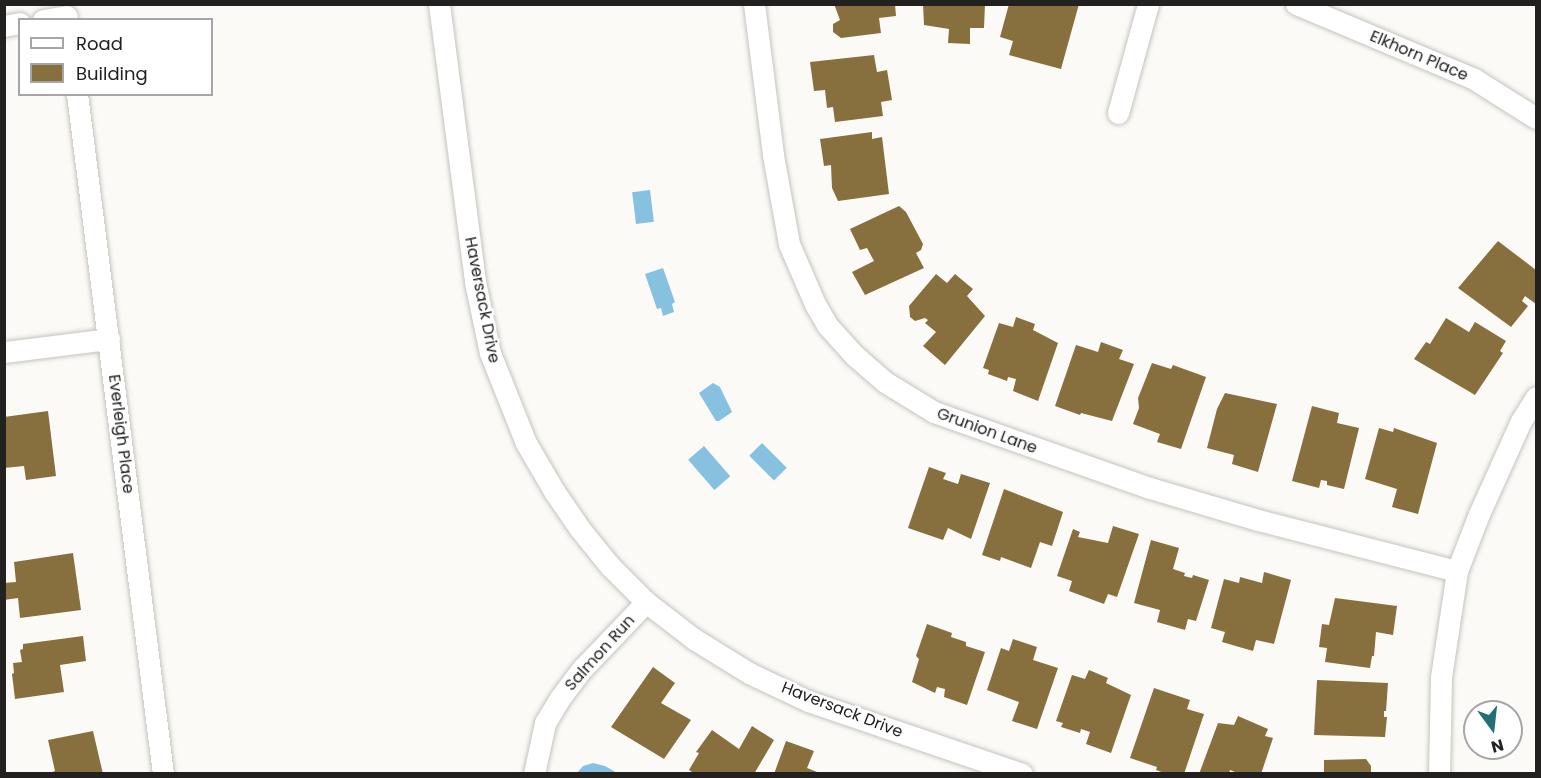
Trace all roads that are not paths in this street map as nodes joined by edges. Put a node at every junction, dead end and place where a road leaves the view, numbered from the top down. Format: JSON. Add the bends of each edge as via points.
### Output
{"nodes":[{"id":1,"x":440,"y":4,"type":"edge"},
{"id":2,"x":754,"y":4,"type":"edge"},
{"id":3,"x":1148,"y":4,"type":"edge"},
{"id":4,"x":1296,"y":4,"type":"edge"},
{"id":5,"x":67,"y":13,"type":"edge"},
{"id":6,"x":50,"y":18,"type":"edge"},
{"id":7,"x":77,"y":96,"type":"edge"},
{"id":8,"x":1118,"y":113,"type":"dead end"},
{"id":9,"x":1536,"y":118,"type":"edge"},
{"id":10,"x":109,"y":339,"type":"junction"},
{"id":11,"x":4,"y":352,"type":"edge"},
{"id":12,"x":1536,"y":397,"type":"edge"},
{"id":13,"x":1458,"y":572,"type":"junction"},
{"id":14,"x":646,"y":602,"type":"junction"},
{"id":15,"x":163,"y":774,"type":"edge"},
{"id":16,"x":534,"y":774,"type":"edge"},
{"id":17,"x":1022,"y":774,"type":"edge"},
{"id":18,"x":1439,"y":774,"type":"edge"}],
"edges":[{"from":1,"to":14,"type":"street","name":"Haversack Drive","via":[[474,282],[490,353],[508,404],[554,492],[610,566]]},
{"from":2,"to":13,"type":"street","name":"Grunion Lane","via":[[789,244],[827,325],[854,356],[885,382],[934,412],[1150,488]]},
{"from":3,"to":8,"type":"street"},
{"from":4,"to":9,"type":"street","name":"Elkhorn Place","via":[[1474,79]]},
{"from":5,"to":6,"type":"street"},
{"from":7,"to":10,"type":"street","name":"Everleigh Place"},
{"from":10,"to":11,"type":"street"},
{"from":10,"to":15,"type":"street","name":"Everleigh Place"},
{"from":12,"to":13,"type":"street","via":[[1479,514]]},
{"from":13,"to":18,"type":"street","via":[[1441,677]]},
{"from":14,"to":16,"type":"street","name":"Salmon Run","via":[[560,698],[545,723]]},
{"from":14,"to":17,"type":"street","name":"Haversack Drive","via":[[694,639],[808,701]]}]}
